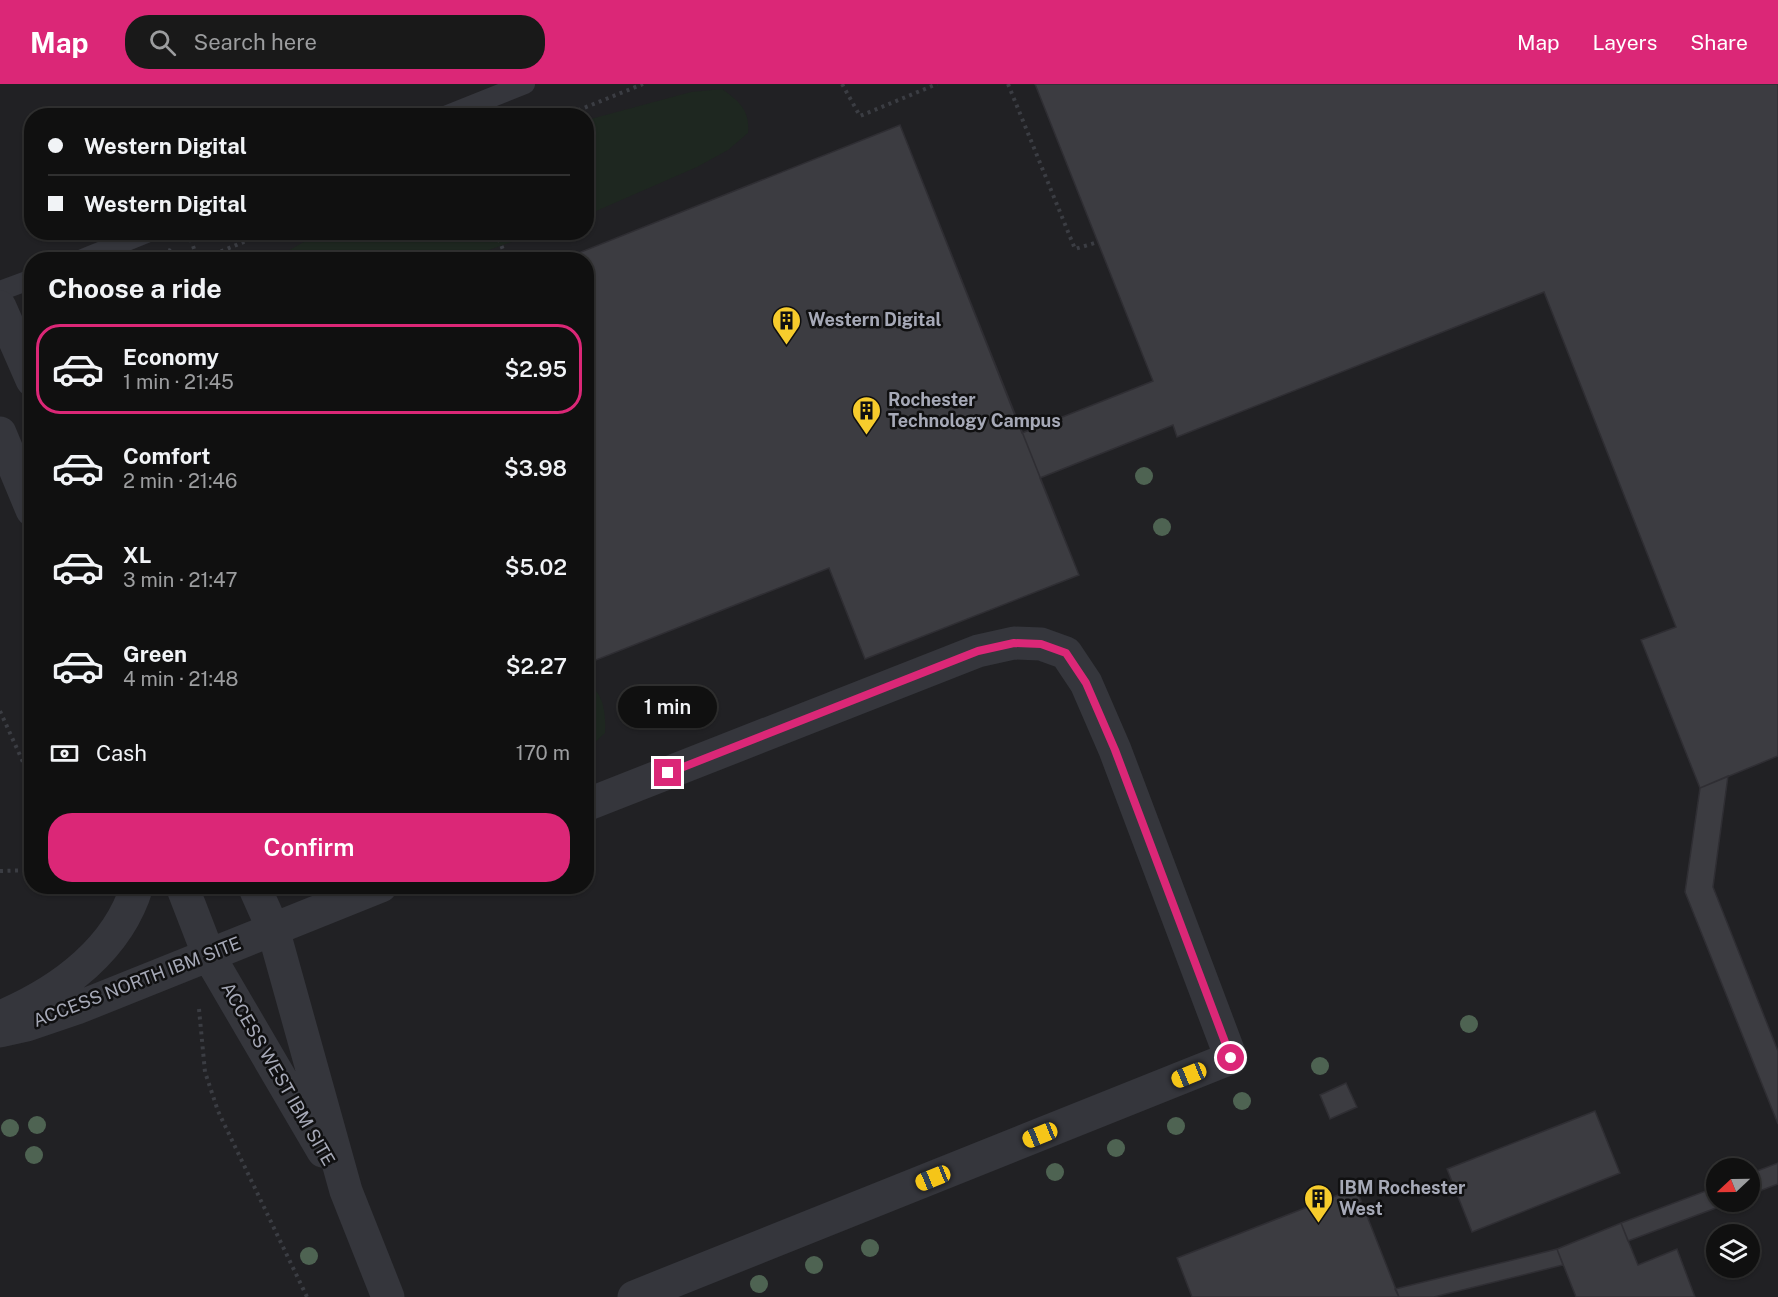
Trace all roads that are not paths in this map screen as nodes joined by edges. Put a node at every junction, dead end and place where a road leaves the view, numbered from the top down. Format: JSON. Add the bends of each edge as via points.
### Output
{"nodes":[{"id":1,"x":525,"y":84,"type":"edge"},
{"id":2,"x":465,"y":108,"type":"edge"},
{"id":3,"x":129,"y":240,"type":"edge"},
{"id":4,"x":100,"y":252,"type":"edge"},
{"id":5,"x":24,"y":282,"type":"edge"},
{"id":6,"x":0,"y":291,"type":"edge"},
{"id":7,"x":0,"y":307,"type":"edge"},
{"id":8,"x":24,"y":362,"type":"edge"},
{"id":9,"x":0,"y":433,"type":"edge"},
{"id":10,"x":24,"y":491,"type":"edge"},
{"id":11,"x":594,"y":802,"type":"edge"},
{"id":12,"x":135,"y":894,"type":"edge"},
{"id":13,"x":184,"y":894,"type":"edge"},
{"id":14,"x":258,"y":894,"type":"edge"},
{"id":15,"x":361,"y":894,"type":"edge"},
{"id":16,"x":273,"y":929,"type":"junction"},
{"id":17,"x":197,"y":961,"type":"junction"},
{"id":18,"x":0,"y":1017,"type":"edge"},
{"id":19,"x":0,"y":1031,"type":"edge"},
{"id":20,"x":346,"y":1191,"type":"junction"},
{"id":21,"x":387,"y":1297,"type":"edge"},
{"id":22,"x":634,"y":1297,"type":"edge"}],
"edges":[{"from":1,"to":2,"type":"lane"},
{"from":3,"to":4,"type":"lane"},
{"from":5,"to":6,"type":"lane"},
{"from":7,"to":8,"type":"street"},
{"from":9,"to":10,"type":"street"},
{"from":11,"to":22,"type":"street","via":[[978,651],[1014,643],[1041,644],[1066,653],[1086,683],[1115,750],[1231,1058]]},
{"from":12,"to":18,"type":"street","via":[[114,932],[91,961],[63,984]]},
{"from":13,"to":17,"type":"street","name":"ACCESS WEST IBM SITE"},
{"from":14,"to":16,"type":"street","name":"ACCESS WEST IBM SITE"},
{"from":15,"to":16,"type":"street"},
{"from":16,"to":17,"type":"street","name":"ACCESS NORTH IBM SITE"},
{"from":16,"to":20,"type":"street","name":"ACCESS WEST IBM SITE"},
{"from":17,"to":19,"type":"street","name":"ACCESS NORTH IBM SITE","via":[[77,1008]]},
{"from":17,"to":20,"type":"street","name":"ACCESS WEST IBM SITE"},
{"from":20,"to":21,"type":"street","name":"ACCESS WEST IBM SITE"}]}
